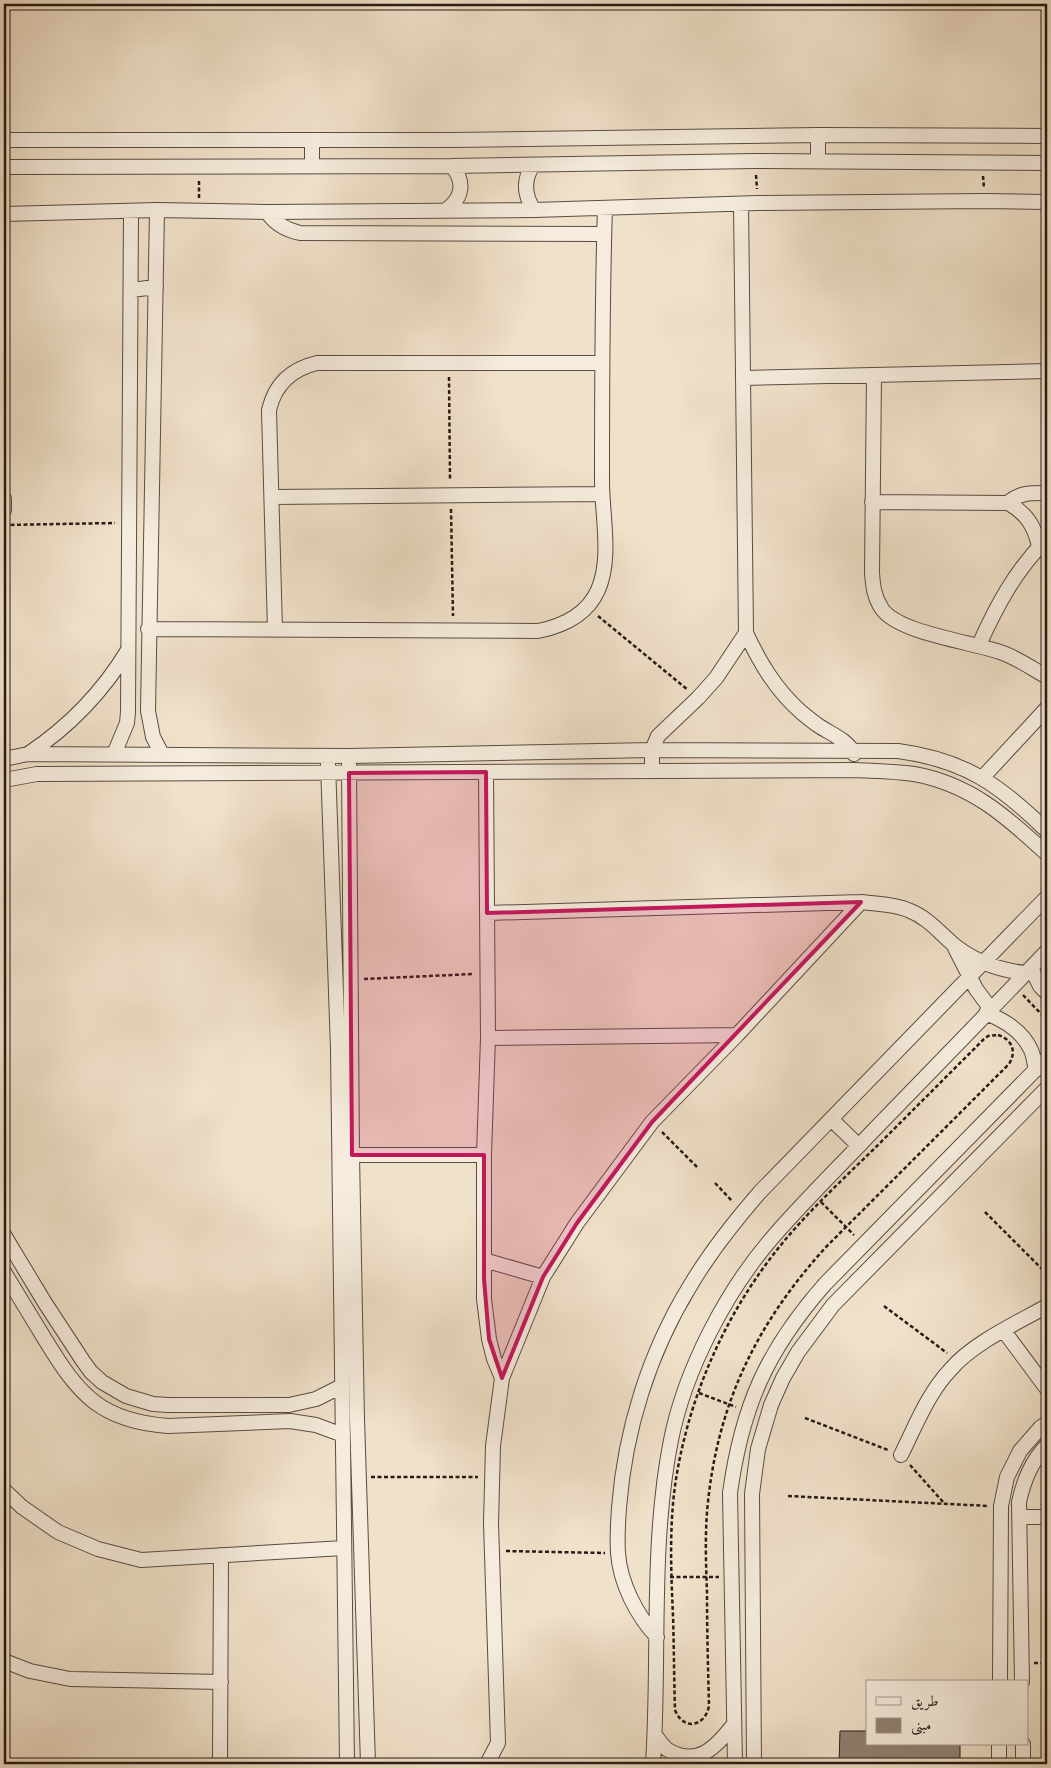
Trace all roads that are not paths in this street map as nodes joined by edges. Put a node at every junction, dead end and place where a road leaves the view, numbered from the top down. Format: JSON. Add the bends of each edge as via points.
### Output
{"nodes":[{"id":1,"x":818,"y":135,"type":"junction"},
{"id":2,"x":1047,"y":136,"type":"edge"},
{"id":3,"x":4,"y":140,"type":"edge"},
{"id":4,"x":312,"y":140,"type":"junction"},
{"id":5,"x":818,"y":161,"type":"junction"},
{"id":6,"x":1047,"y":163,"type":"edge"},
{"id":7,"x":533,"y":165,"type":"junction"},
{"id":8,"x":312,"y":166,"type":"junction"},
{"id":9,"x":452,"y":166,"type":"junction"},
{"id":10,"x":4,"y":167,"type":"edge"},
{"id":11,"x":1047,"y":202,"type":"edge"},
{"id":12,"x":741,"y":204,"type":"junction"},
{"id":13,"x":605,"y":208,"type":"junction"},
{"id":14,"x":157,"y":210,"type":"junction"},
{"id":15,"x":446,"y":210,"type":"junction"},
{"id":16,"x":534,"y":210,"type":"junction"},
{"id":17,"x":131,"y":211,"type":"junction"},
{"id":18,"x":267,"y":212,"type":"junction"},
{"id":19,"x":4,"y":214,"type":"edge"},
{"id":20,"x":604,"y":234,"type":"junction"},
{"id":21,"x":156,"y":287,"type":"junction"},
{"id":22,"x":131,"y":290,"type":"junction"},
{"id":23,"x":602,"y":363,"type":"junction"},
{"id":24,"x":1047,"y":371,"type":"edge"},
{"id":25,"x":874,"y":375,"type":"junction"},
{"id":26,"x":744,"y":378,"type":"junction"},
{"id":27,"x":1047,"y":492,"type":"edge"},
{"id":28,"x":602,"y":494,"type":"junction"},
{"id":29,"x":272,"y":497,"type":"junction"},
{"id":30,"x":4,"y":499,"type":"edge"},
{"id":31,"x":872,"y":502,"type":"junction"},
{"id":32,"x":1008,"y":503,"type":"junction"},
{"id":33,"x":4,"y":510,"type":"edge"},
{"id":34,"x":1043,"y":543,"type":"edge"},
{"id":35,"x":148,"y":629,"type":"junction"},
{"id":36,"x":276,"y":630,"type":"junction"},
{"id":37,"x":746,"y":633,"type":"junction"},
{"id":38,"x":978,"y":645,"type":"junction"},
{"id":39,"x":128,"y":649,"type":"junction"},
{"id":40,"x":148,"y":662,"type":"junction"},
{"id":41,"x":128,"y":663,"type":"junction"},
{"id":42,"x":1047,"y":678,"type":"edge"},
{"id":43,"x":1047,"y":708,"type":"edge"},
{"id":44,"x":652,"y":750,"type":"junction"},
{"id":45,"x":853,"y":751,"type":"junction"},
{"id":46,"x":28,"y":754,"type":"junction"},
{"id":47,"x":114,"y":754,"type":"junction"},
{"id":48,"x":162,"y":754,"type":"junction"},
{"id":49,"x":328,"y":756,"type":"junction"},
{"id":50,"x":349,"y":756,"type":"junction"},
{"id":51,"x":4,"y":759,"type":"edge"},
{"id":52,"x":856,"y":770,"type":"junction"},
{"id":53,"x":652,"y":771,"type":"junction"},
{"id":54,"x":486,"y":772,"type":"junction"},
{"id":55,"x":328,"y":773,"type":"junction"},
{"id":56,"x":349,"y":773,"type":"junction"},
{"id":57,"x":983,"y":777,"type":"junction"},
{"id":58,"x":4,"y":780,"type":"edge"},
{"id":59,"x":1047,"y":830,"type":"edge"},
{"id":60,"x":1047,"y":854,"type":"edge"},
{"id":61,"x":1047,"y":897,"type":"edge"},
{"id":62,"x":862,"y":902,"type":"junction"},
{"id":63,"x":487,"y":913,"type":"junction"},
{"id":64,"x":952,"y":943,"type":"junction"},
{"id":65,"x":1047,"y":951,"type":"edge"},
{"id":66,"x":984,"y":963,"type":"junction"},
{"id":67,"x":1028,"y":970,"type":"junction"},
{"id":68,"x":971,"y":978,"type":"junction"},
{"id":69,"x":1047,"y":993,"type":"edge"},
{"id":70,"x":988,"y":1011,"type":"junction"},
{"id":71,"x":737,"y":1035,"type":"junction"},
{"id":72,"x":488,"y":1038,"type":"junction"},
{"id":73,"x":1047,"y":1058,"type":"edge"},
{"id":74,"x":1036,"y":1070,"type":"junction"},
{"id":75,"x":1047,"y":1088,"type":"edge"},
{"id":76,"x":831,"y":1119,"type":"junction"},
{"id":77,"x":859,"y":1146,"type":"junction"},
{"id":78,"x":352,"y":1155,"type":"junction"},
{"id":79,"x":484,"y":1155,"type":"junction"},
{"id":80,"x":4,"y":1235,"type":"edge"},
{"id":81,"x":484,"y":1260,"type":"junction"},
{"id":82,"x":4,"y":1272,"type":"edge"},
{"id":83,"x":544,"y":1277,"type":"junction"},
{"id":84,"x":1047,"y":1306,"type":"edge"},
{"id":85,"x":1004,"y":1330,"type":"junction"},
{"id":86,"x":502,"y":1378,"type":"junction"},
{"id":87,"x":342,"y":1386,"type":"junction"},
{"id":88,"x":1047,"y":1389,"type":"edge"},
{"id":89,"x":276,"y":1405,"type":"junction"},
{"id":90,"x":276,"y":1422,"type":"junction"},
{"id":91,"x":1047,"y":1423,"type":"edge"},
{"id":92,"x":343,"y":1435,"type":"junction"},
{"id":93,"x":1047,"y":1445,"type":"edge"},
{"id":94,"x":901,"y":1455,"type":"road end"},
{"id":95,"x":4,"y":1490,"type":"edge"},
{"id":96,"x":1020,"y":1517,"type":"junction"},
{"id":97,"x":1047,"y":1517,"type":"edge"},
{"id":98,"x":344,"y":1548,"type":"junction"},
{"id":99,"x":222,"y":1555,"type":"junction"},
{"id":100,"x":657,"y":1637,"type":"junction"},
{"id":101,"x":4,"y":1661,"type":"edge"},
{"id":102,"x":1000,"y":1680,"type":"edge"},
{"id":103,"x":1022,"y":1680,"type":"edge"},
{"id":104,"x":221,"y":1682,"type":"junction"},
{"id":105,"x":734,"y":1724,"type":"junction"},
{"id":106,"x":655,"y":1735,"type":"junction"},
{"id":107,"x":1000,"y":1746,"type":"edge"},
{"id":108,"x":1023,"y":1746,"type":"edge"},
{"id":109,"x":220,"y":1764,"type":"edge"},
{"id":110,"x":347,"y":1764,"type":"edge"},
{"id":111,"x":368,"y":1764,"type":"edge"},
{"id":112,"x":487,"y":1764,"type":"edge"},
{"id":113,"x":653,"y":1764,"type":"edge"},
{"id":114,"x":735,"y":1764,"type":"edge"},
{"id":115,"x":754,"y":1764,"type":"edge"},
{"id":116,"x":999,"y":1764,"type":"edge"},
{"id":117,"x":1023,"y":1764,"type":"edge"}],
"edges":[{"from":1,"to":2,"type":"street"},
{"from":1,"to":4,"type":"street"},
{"from":1,"to":5,"type":"street"},
{"from":3,"to":4,"type":"street"},
{"from":4,"to":8,"type":"street"},
{"from":5,"to":6,"type":"street"},
{"from":5,"to":7,"type":"street"},
{"from":7,"to":9,"type":"street"},
{"from":7,"to":16,"type":"street","via":[[525,191]]},
{"from":8,"to":9,"type":"street"},
{"from":8,"to":10,"type":"street"},
{"from":9,"to":15,"type":"street","via":[[458,173],[461,189],[453,205]]},
{"from":11,"to":12,"type":"street"},
{"from":12,"to":13,"type":"street"},
{"from":12,"to":26,"type":"street"},
{"from":13,"to":16,"type":"street"},
{"from":13,"to":20,"type":"street"},
{"from":14,"to":17,"type":"street"},
{"from":14,"to":18,"type":"street"},
{"from":14,"to":21,"type":"street"},
{"from":15,"to":16,"type":"street"},
{"from":15,"to":18,"type":"street"},
{"from":17,"to":19,"type":"street"},
{"from":17,"to":22,"type":"street"},
{"from":18,"to":20,"type":"street","via":[[278,224],[300,233]]},
{"from":20,"to":23,"type":"street"},
{"from":21,"to":22,"type":"street"},
{"from":21,"to":35,"type":"street"},
{"from":22,"to":39,"type":"street"},
{"from":23,"to":28,"type":"street"},
{"from":23,"to":29,"type":"street","via":[[317,363],[305,366],[285,378],[272,398],[269,410]]},
{"from":24,"to":25,"type":"street"},
{"from":25,"to":26,"type":"street"},
{"from":25,"to":31,"type":"street"},
{"from":26,"to":37,"type":"street"},
{"from":27,"to":32,"type":"street","via":[[1024,493]]},
{"from":28,"to":29,"type":"street"},
{"from":28,"to":36,"type":"street","via":[[604,575],[587,607],[556,627],[538,631]]},
{"from":29,"to":36,"type":"street"},
{"from":30,"to":33,"type":"street"},
{"from":31,"to":32,"type":"street"},
{"from":31,"to":38,"type":"street","via":[[874,593],[883,611],[916,630]]},
{"from":32,"to":34,"type":"street","via":[[1024,514]]},
{"from":34,"to":38,"type":"street","via":[[1012,581]]},
{"from":35,"to":36,"type":"street"},
{"from":35,"to":40,"type":"street"},
{"from":37,"to":44,"type":"street","via":[[716,678],[663,730]]},
{"from":37,"to":45,"type":"street","via":[[764,668],[783,694],[817,725],[844,741]]},
{"from":38,"to":42,"type":"street","via":[[1003,653]]},
{"from":39,"to":41,"type":"street"},
{"from":39,"to":46,"type":"street","via":[[116,670],[85,708]]},
{"from":40,"to":41,"type":"street"},
{"from":40,"to":48,"type":"street","via":[[148,712],[153,737]]},
{"from":41,"to":47,"type":"street","via":[[127,722]]},
{"from":43,"to":57,"type":"street"},
{"from":44,"to":45,"type":"street"},
{"from":44,"to":50,"type":"street"},
{"from":44,"to":53,"type":"street"},
{"from":45,"to":52,"type":"street"},
{"from":45,"to":57,"type":"street","via":[[916,753],[950,762]]},
{"from":46,"to":47,"type":"street"},
{"from":46,"to":51,"type":"street"},
{"from":47,"to":48,"type":"street"},
{"from":48,"to":49,"type":"street"},
{"from":49,"to":50,"type":"street"},
{"from":49,"to":55,"type":"street"},
{"from":50,"to":56,"type":"street"},
{"from":52,"to":53,"type":"street"},
{"from":52,"to":60,"type":"street","via":[[914,774],[969,793],[1003,814]]},
{"from":53,"to":54,"type":"street"},
{"from":54,"to":56,"type":"street"},
{"from":54,"to":63,"type":"street"},
{"from":55,"to":56,"type":"street"},
{"from":55,"to":58,"type":"street","via":[[37,774]]},
{"from":55,"to":87,"type":"street","via":[[338,1049]]},
{"from":56,"to":78,"type":"street"},
{"from":57,"to":59,"type":"street","via":[[1014,799]]},
{"from":61,"to":66,"type":"street"},
{"from":62,"to":63,"type":"street"},
{"from":62,"to":64,"type":"street","via":[[907,909],[925,919]]},
{"from":62,"to":71,"type":"street"},
{"from":63,"to":72,"type":"street"},
{"from":64,"to":66,"type":"street"},
{"from":64,"to":68,"type":"street"},
{"from":65,"to":67,"type":"street"},
{"from":66,"to":67,"type":"street","via":[[1004,969]]},
{"from":66,"to":68,"type":"street"},
{"from":67,"to":69,"type":"street"},
{"from":67,"to":70,"type":"street"},
{"from":68,"to":70,"type":"street"},
{"from":68,"to":76,"type":"street"},
{"from":70,"to":74,"type":"street","via":[[1027,1043]]},
{"from":70,"to":77,"type":"street"},
{"from":71,"to":72,"type":"street"},
{"from":71,"to":83,"type":"street","via":[[652,1122],[577,1223]]},
{"from":72,"to":79,"type":"street"},
{"from":73,"to":74,"type":"street"},
{"from":74,"to":105,"type":"street","via":[[819,1290],[783,1336],[767,1365],[748,1411],[734,1460],[730,1493]]},
{"from":75,"to":115,"type":"street","via":[[833,1305],[798,1352],[772,1405],[758,1449],[752,1494]]},
{"from":76,"to":77,"type":"street"},
{"from":76,"to":100,"type":"street","via":[[743,1212],[706,1260],[689,1286],[650,1369],[625,1460],[618,1553],[632,1600]]},
{"from":77,"to":100,"type":"street","via":[[771,1239],[709,1332],[686,1388],[671,1438],[662,1493]]},
{"from":78,"to":79,"type":"street"},
{"from":78,"to":111,"type":"street"},
{"from":79,"to":81,"type":"street"},
{"from":80,"to":89,"type":"street","via":[[82,1361],[113,1390],[153,1404]]},
{"from":81,"to":83,"type":"street"},
{"from":81,"to":86,"type":"street","via":[[486,1319],[494,1359]]},
{"from":82,"to":90,"type":"street","via":[[65,1372],[78,1388],[110,1412],[128,1420],[168,1426]]},
{"from":83,"to":86,"type":"street"},
{"from":84,"to":85,"type":"street"},
{"from":85,"to":88,"type":"street"},
{"from":85,"to":94,"type":"street","via":[[958,1361],[937,1385]]},
{"from":86,"to":112,"type":"street","via":[[492,1477],[498,1743]]},
{"from":87,"to":89,"type":"street","via":[[316,1400]]},
{"from":87,"to":92,"type":"street"},
{"from":89,"to":90,"type":"street"},
{"from":90,"to":92,"type":"street","via":[[303,1422]]},
{"from":91,"to":102,"type":"street","via":[[1020,1451],[1007,1477],[1001,1506]]},
{"from":92,"to":98,"type":"street"},
{"from":93,"to":96,"type":"street","via":[[1030,1467],[1024,1482],[1019,1502]]},
{"from":95,"to":99,"type":"street","via":[[58,1532],[98,1549],[141,1560]]},
{"from":96,"to":97,"type":"street"},
{"from":96,"to":103,"type":"street"},
{"from":98,"to":99,"type":"street"},
{"from":98,"to":110,"type":"street"},
{"from":99,"to":104,"type":"street"},
{"from":100,"to":106,"type":"street"},
{"from":101,"to":104,"type":"street","via":[[30,1671],[70,1679]]},
{"from":104,"to":109,"type":"street"},
{"from":105,"to":106,"type":"street","via":[[718,1745],[702,1755],[684,1757],[667,1750]]},
{"from":105,"to":114,"type":"street"},
{"from":106,"to":113,"type":"street"},
{"from":107,"to":116,"type":"street"},
{"from":108,"to":117,"type":"street"}]}
